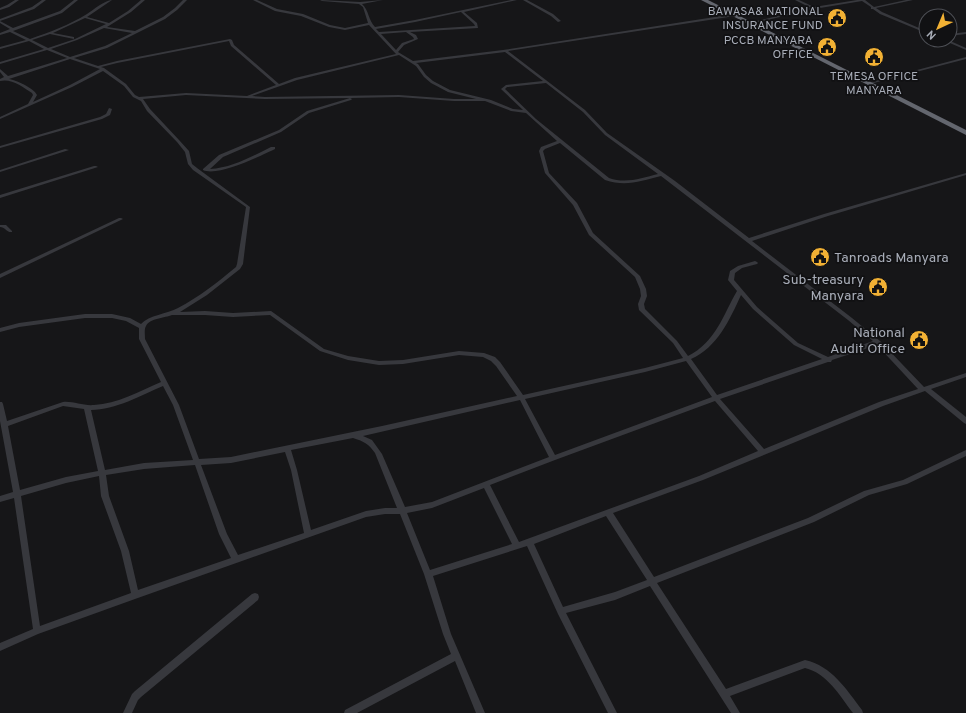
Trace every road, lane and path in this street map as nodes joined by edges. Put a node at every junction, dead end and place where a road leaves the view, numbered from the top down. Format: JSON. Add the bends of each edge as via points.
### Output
{"nodes":[{"id":1,"x":17,"y":0,"type":"edge"},
{"id":2,"x":44,"y":0,"type":"edge"},
{"id":3,"x":76,"y":0,"type":"edge"},
{"id":4,"x":110,"y":0,"type":"edge"},
{"id":5,"x":143,"y":0,"type":"edge"},
{"id":6,"x":185,"y":0,"type":"edge"},
{"id":7,"x":254,"y":0,"type":"edge"},
{"id":8,"x":322,"y":0,"type":"edge"},
{"id":9,"x":381,"y":0,"type":"edge"},
{"id":10,"x":514,"y":0,"type":"edge"},
{"id":11,"x":525,"y":0,"type":"edge"},
{"id":12,"x":704,"y":0,"type":"edge"},
{"id":13,"x":797,"y":0,"type":"edge"},
{"id":14,"x":863,"y":0,"type":"edge"},
{"id":15,"x":911,"y":0,"type":"edge"},
{"id":16,"x":360,"y":3,"type":"junction"},
{"id":17,"x":814,"y":8,"type":"junction"},
{"id":18,"x":872,"y":8,"type":"junction"},
{"id":19,"x":0,"y":9,"type":"edge"},
{"id":20,"x":462,"y":11,"type":"junction"},
{"id":21,"x":734,"y":15,"type":"junction"},
{"id":22,"x":86,"y":18,"type":"junction"},
{"id":23,"x":0,"y":21,"type":"edge"},
{"id":24,"x":559,"y":21,"type":"dead end"},
{"id":25,"x":750,"y":23,"type":"junction"},
{"id":26,"x":108,"y":24,"type":"junction"},
{"id":27,"x":370,"y":24,"type":"junction"},
{"id":28,"x":102,"y":27,"type":"junction"},
{"id":29,"x":374,"y":28,"type":"junction"},
{"id":30,"x":918,"y":28,"type":"edge"},
{"id":31,"x":13,"y":31,"type":"junction"},
{"id":32,"x":406,"y":31,"type":"junction"},
{"id":33,"x":135,"y":32,"type":"junction"},
{"id":34,"x":49,"y":33,"type":"junction"},
{"id":35,"x":378,"y":33,"type":"junction"},
{"id":36,"x":0,"y":34,"type":"edge"},
{"id":37,"x":75,"y":39,"type":"junction"},
{"id":38,"x":30,"y":40,"type":"junction"},
{"id":39,"x":0,"y":48,"type":"edge"},
{"id":40,"x":45,"y":49,"type":"junction"},
{"id":41,"x":506,"y":51,"type":"junction"},
{"id":42,"x":398,"y":53,"type":"junction"},
{"id":43,"x":966,"y":58,"type":"edge"},
{"id":44,"x":70,"y":59,"type":"junction"},
{"id":45,"x":412,"y":62,"type":"junction"},
{"id":46,"x":0,"y":63,"type":"edge"},
{"id":47,"x":100,"y":68,"type":"junction"},
{"id":48,"x":0,"y":70,"type":"edge"},
{"id":49,"x":4,"y":79,"type":"edge"},
{"id":50,"x":547,"y":82,"type":"junction"},
{"id":51,"x":870,"y":83,"type":"junction"},
{"id":52,"x":278,"y":85,"type":"junction"},
{"id":53,"x":247,"y":97,"type":"junction"},
{"id":54,"x":359,"y":97,"type":"junction"},
{"id":55,"x":140,"y":98,"type":"junction"},
{"id":56,"x":484,"y":100,"type":"junction"},
{"id":57,"x":29,"y":105,"type":"junction"},
{"id":58,"x":110,"y":109,"type":"dead end"},
{"id":59,"x":525,"y":112,"type":"junction"},
{"id":60,"x":0,"y":118,"type":"edge"},
{"id":61,"x":966,"y":132,"type":"edge"},
{"id":62,"x":560,"y":141,"type":"junction"},
{"id":63,"x":0,"y":147,"type":"edge"},
{"id":64,"x":273,"y":148,"type":"dead end"},
{"id":65,"x":67,"y":150,"type":"dead end"},
{"id":66,"x":96,"y":167,"type":"dead end"},
{"id":67,"x":195,"y":169,"type":"junction"},
{"id":68,"x":206,"y":170,"type":"junction"},
{"id":69,"x":0,"y":171,"type":"edge"},
{"id":70,"x":662,"y":174,"type":"junction"},
{"id":71,"x":966,"y":174,"type":"edge"},
{"id":72,"x":0,"y":197,"type":"edge"},
{"id":73,"x":121,"y":219,"type":"dead end"},
{"id":74,"x":0,"y":226,"type":"edge"},
{"id":75,"x":10,"y":231,"type":"dead end"},
{"id":76,"x":749,"y":240,"type":"junction"},
{"id":77,"x":755,"y":263,"type":"dead end"},
{"id":78,"x":0,"y":276,"type":"edge"},
{"id":79,"x":739,"y":292,"type":"junction"},
{"id":80,"x":170,"y":314,"type":"junction"},
{"id":81,"x":142,"y":327,"type":"junction"},
{"id":82,"x":0,"y":330,"type":"edge"},
{"id":83,"x":878,"y":342,"type":"junction"},
{"id":84,"x":688,"y":358,"type":"junction"},
{"id":85,"x":829,"y":360,"type":"junction"},
{"id":86,"x":966,"y":375,"type":"edge"},
{"id":87,"x":164,"y":383,"type":"junction"},
{"id":88,"x":924,"y":389,"type":"junction"},
{"id":89,"x":521,"y":397,"type":"junction"},
{"id":90,"x":716,"y":398,"type":"junction"},
{"id":91,"x":0,"y":404,"type":"edge"},
{"id":92,"x":87,"y":408,"type":"junction"},
{"id":93,"x":966,"y":421,"type":"edge"},
{"id":94,"x":4,"y":425,"type":"junction"},
{"id":95,"x":351,"y":435,"type":"junction"},
{"id":96,"x":287,"y":449,"type":"junction"},
{"id":97,"x":763,"y":452,"type":"junction"},
{"id":98,"x":966,"y":453,"type":"edge"},
{"id":99,"x":553,"y":458,"type":"junction"},
{"id":100,"x":196,"y":464,"type":"junction"},
{"id":101,"x":102,"y":473,"type":"junction"},
{"id":102,"x":486,"y":484,"type":"junction"},
{"id":103,"x":18,"y":494,"type":"junction"},
{"id":104,"x":0,"y":499,"type":"edge"},
{"id":105,"x":402,"y":511,"type":"junction"},
{"id":106,"x":608,"y":512,"type":"junction"},
{"id":107,"x":308,"y":535,"type":"junction"},
{"id":108,"x":529,"y":542,"type":"junction"},
{"id":109,"x":517,"y":546,"type":"junction"},
{"id":110,"x":237,"y":560,"type":"junction"},
{"id":111,"x":428,"y":574,"type":"junction"},
{"id":112,"x":652,"y":581,"type":"junction"},
{"id":113,"x":135,"y":595,"type":"junction"},
{"id":114,"x":255,"y":597,"type":"dead end"},
{"id":115,"x":561,"y":611,"type":"junction"},
{"id":116,"x":37,"y":631,"type":"junction"},
{"id":117,"x":0,"y":647,"type":"edge"},
{"id":118,"x":456,"y":656,"type":"junction"},
{"id":119,"x":724,"y":694,"type":"junction"},
{"id":120,"x":127,"y":713,"type":"edge"},
{"id":121,"x":348,"y":713,"type":"edge"},
{"id":122,"x":481,"y":713,"type":"edge"},
{"id":123,"x":613,"y":713,"type":"edge"},
{"id":124,"x":736,"y":713,"type":"edge"},
{"id":125,"x":859,"y":713,"type":"edge"}],
"edges":[{"from":1,"to":19,"type":"street"},
{"from":2,"to":23,"type":"street","via":[[33,8]]},
{"from":3,"to":31,"type":"street","via":[[60,12]]},
{"from":4,"to":22,"type":"street"},
{"from":5,"to":26,"type":"street"},
{"from":6,"to":33,"type":"street","via":[[171,13]]},
{"from":7,"to":27,"type":"street","via":[[276,10],[302,15],[329,26],[345,29]]},
{"from":8,"to":16,"type":"street"},
{"from":9,"to":16,"type":"street"},
{"from":10,"to":20,"type":"street"},
{"from":11,"to":24,"type":"street"},
{"from":12,"to":21,"type":"highway"},
{"from":13,"to":17,"type":"street"},
{"from":14,"to":17,"type":"street"},
{"from":14,"to":18,"type":"street"},
{"from":15,"to":18,"type":"street"},
{"from":16,"to":27,"type":"street"},
{"from":17,"to":25,"type":"street"},
{"from":18,"to":30,"type":"street"},
{"from":20,"to":29,"type":"street"},
{"from":20,"to":32,"type":"street","via":[[477,27]]},
{"from":21,"to":25,"type":"highway"},
{"from":21,"to":41,"type":"street"},
{"from":22,"to":26,"type":"street"},
{"from":22,"to":34,"type":"street"},
{"from":23,"to":31,"type":"street"},
{"from":25,"to":51,"type":"highway"},
{"from":26,"to":28,"type":"street"},
{"from":27,"to":29,"type":"street"},
{"from":28,"to":33,"type":"street"},
{"from":28,"to":37,"type":"street"},
{"from":29,"to":35,"type":"street"},
{"from":31,"to":36,"type":"street"},
{"from":31,"to":38,"type":"street"},
{"from":32,"to":35,"type":"street"},
{"from":32,"to":42,"type":"street","via":[[416,39],[403,44]]},
{"from":33,"to":44,"type":"street","via":[[106,47]]},
{"from":34,"to":37,"type":"street"},
{"from":34,"to":38,"type":"street"},
{"from":35,"to":42,"type":"street"},
{"from":37,"to":40,"type":"street"},
{"from":38,"to":39,"type":"street"},
{"from":38,"to":40,"type":"street"},
{"from":40,"to":44,"type":"street"},
{"from":40,"to":46,"type":"street"},
{"from":41,"to":45,"type":"street"},
{"from":41,"to":50,"type":"street"},
{"from":42,"to":45,"type":"street"},
{"from":42,"to":52,"type":"street"},
{"from":43,"to":51,"type":"street"},
{"from":44,"to":47,"type":"street"},
{"from":44,"to":49,"type":"street"},
{"from":45,"to":56,"type":"street","via":[[425,76],[442,87]]},
{"from":47,"to":52,"type":"street","via":[[117,62],[230,40],[232,45]]},
{"from":47,"to":55,"type":"street"},
{"from":47,"to":57,"type":"street","via":[[71,86]]},
{"from":48,"to":49,"type":"street"},
{"from":49,"to":57,"type":"street","via":[[14,81],[35,93]]},
{"from":50,"to":59,"type":"street","via":[[504,87],[503,89]]},
{"from":50,"to":70,"type":"street","via":[[584,111],[606,134]]},
{"from":51,"to":61,"type":"highway"},
{"from":52,"to":53,"type":"street"},
{"from":53,"to":54,"type":"street"},
{"from":53,"to":55,"type":"street","via":[[186,94]]},
{"from":54,"to":56,"type":"street"},
{"from":54,"to":68,"type":"street","via":[[308,112],[280,131],[221,156]]},
{"from":55,"to":67,"type":"street","via":[[163,127],[183,146],[190,164]]},
{"from":56,"to":59,"type":"street"},
{"from":57,"to":60,"type":"street"},
{"from":58,"to":63,"type":"street","via":[[108,115],[101,118]]},
{"from":59,"to":62,"type":"street"},
{"from":62,"to":70,"type":"street","via":[[602,176],[614,182],[629,183]]},
{"from":62,"to":84,"type":"street","via":[[541,151],[547,173],[575,204],[591,234],[637,276],[643,289],[642,310]]},
{"from":64,"to":68,"type":"street","via":[[218,169]]},
{"from":65,"to":69,"type":"street"},
{"from":66,"to":72,"type":"street"},
{"from":67,"to":68,"type":"street"},
{"from":67,"to":80,"type":"street","via":[[248,207],[240,264],[233,272],[183,308]]},
{"from":70,"to":76,"type":"street"},
{"from":71,"to":76,"type":"street"},
{"from":73,"to":78,"type":"street"},
{"from":74,"to":75,"type":"street"},
{"from":76,"to":83,"type":"street"},
{"from":77,"to":79,"type":"street","via":[[732,272],[731,280]]},
{"from":79,"to":84,"type":"street","via":[[707,347]]},
{"from":79,"to":85,"type":"street","via":[[796,344]]},
{"from":80,"to":81,"type":"street","via":[[147,321]]},
{"from":80,"to":89,"type":"street","via":[[271,313],[322,350],[348,358],[379,363],[404,362],[459,353],[484,355],[498,364]]},
{"from":81,"to":82,"type":"street","via":[[128,319],[86,316]]},
{"from":81,"to":87,"type":"street","via":[[142,339]]},
{"from":83,"to":85,"type":"street"},
{"from":83,"to":88,"type":"street"},
{"from":84,"to":89,"type":"street"},
{"from":84,"to":90,"type":"street"},
{"from":85,"to":90,"type":"street"},
{"from":86,"to":88,"type":"street"},
{"from":87,"to":92,"type":"street","via":[[116,402]]},
{"from":87,"to":100,"type":"street","via":[[176,405]]},
{"from":88,"to":93,"type":"street"},
{"from":88,"to":97,"type":"street"},
{"from":89,"to":95,"type":"street"},
{"from":89,"to":99,"type":"street"},
{"from":90,"to":97,"type":"street"},
{"from":90,"to":99,"type":"street"},
{"from":91,"to":94,"type":"street"},
{"from":92,"to":94,"type":"street","via":[[62,404]]},
{"from":92,"to":101,"type":"street"},
{"from":94,"to":103,"type":"street"},
{"from":95,"to":96,"type":"street"},
{"from":95,"to":105,"type":"street","via":[[366,438],[373,444]]},
{"from":96,"to":100,"type":"street"},
{"from":96,"to":107,"type":"street"},
{"from":97,"to":106,"type":"street"},
{"from":98,"to":112,"type":"street","via":[[905,482],[867,493],[811,520]]},
{"from":99,"to":102,"type":"street"},
{"from":100,"to":101,"type":"street","via":[[144,466]]},
{"from":100,"to":110,"type":"street","via":[[229,547]]},
{"from":101,"to":103,"type":"street"},
{"from":101,"to":113,"type":"street","via":[[105,496],[125,551]]},
{"from":102,"to":105,"type":"street","via":[[432,506]]},
{"from":102,"to":109,"type":"street"},
{"from":103,"to":104,"type":"street"},
{"from":103,"to":116,"type":"street"},
{"from":105,"to":107,"type":"street","via":[[366,514]]},
{"from":105,"to":111,"type":"street"},
{"from":106,"to":108,"type":"street"},
{"from":106,"to":112,"type":"street"},
{"from":107,"to":110,"type":"street"},
{"from":108,"to":109,"type":"street"},
{"from":108,"to":115,"type":"street"},
{"from":109,"to":111,"type":"street"},
{"from":110,"to":113,"type":"street"},
{"from":111,"to":118,"type":"street"},
{"from":112,"to":115,"type":"street","via":[[615,596]]},
{"from":112,"to":119,"type":"street"},
{"from":113,"to":116,"type":"street"},
{"from":114,"to":120,"type":"street","via":[[138,694]]},
{"from":115,"to":123,"type":"street"},
{"from":116,"to":117,"type":"street"},
{"from":118,"to":121,"type":"street"},
{"from":118,"to":122,"type":"street"},
{"from":119,"to":124,"type":"street"},
{"from":119,"to":125,"type":"street","via":[[805,664],[812,664],[828,675]]}]}
